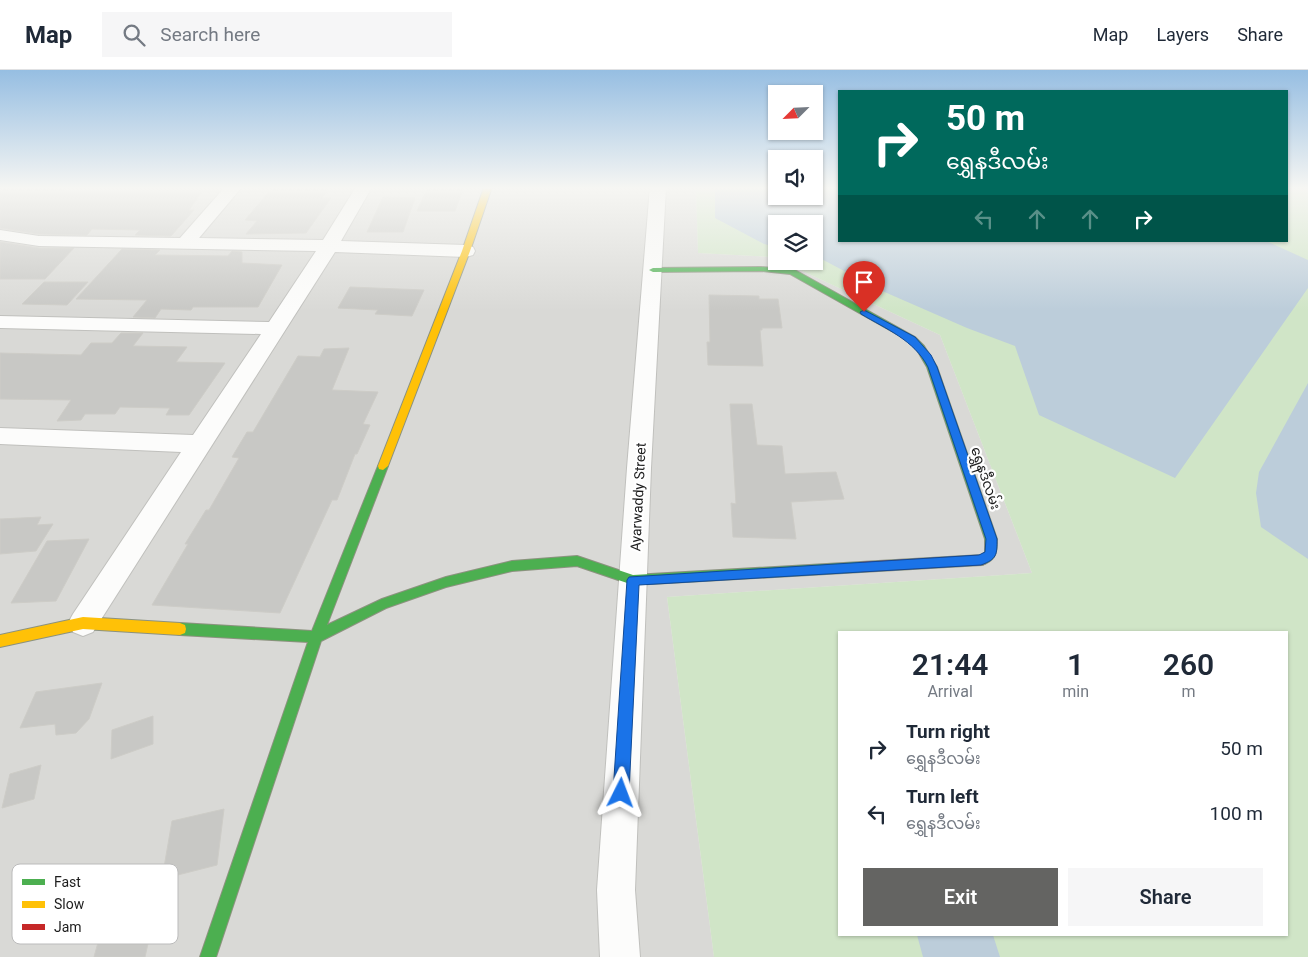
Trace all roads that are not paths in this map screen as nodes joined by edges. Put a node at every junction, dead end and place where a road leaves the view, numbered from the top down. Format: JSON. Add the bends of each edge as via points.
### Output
{"nodes":[{"id":1,"x":198,"y":228,"type":"edge"},
{"id":2,"x":339,"y":228,"type":"edge"},
{"id":3,"x":474,"y":228,"type":"edge"},
{"id":4,"x":656,"y":228,"type":"edge"},
{"id":5,"x":0,"y":235,"type":"edge"},
{"id":6,"x":185,"y":244,"type":"junction"},
{"id":7,"x":329,"y":246,"type":"junction"},
{"id":8,"x":466,"y":252,"type":"junction"},
{"id":9,"x":653,"y":270,"type":"junction"},
{"id":10,"x":0,"y":322,"type":"edge"},
{"id":11,"x":276,"y":328,"type":"junction"},
{"id":12,"x":0,"y":436,"type":"edge"},
{"id":13,"x":200,"y":444,"type":"junction"},
{"id":14,"x":633,"y":580,"type":"junction"},
{"id":15,"x":83,"y":623,"type":"junction"},
{"id":16,"x":316,"y":637,"type":"junction"},
{"id":17,"x":0,"y":641,"type":"edge"},
{"id":18,"x":208,"y":957,"type":"edge"},
{"id":19,"x":620,"y":957,"type":"edge"}],
"edges":[{"from":1,"to":6,"type":"street"},
{"from":2,"to":7,"type":"street"},
{"from":3,"to":8,"type":"street"},
{"from":4,"to":9,"type":"street","name":"Ayarwaddy Street"},
{"from":5,"to":6,"type":"street","via":[[39,241]]},
{"from":6,"to":7,"type":"street"},
{"from":7,"to":8,"type":"street"},
{"from":7,"to":11,"type":"street"},
{"from":8,"to":16,"type":"street"},
{"from":9,"to":14,"type":"street","name":"Ayarwaddy Street"},
{"from":9,"to":14,"type":"street","name":"ရွှေနဒီလမ်း","via":[[761,269],[792,272],[912,339],[932,367],[991,539],[991,554],[981,560]]},
{"from":10,"to":11,"type":"street"},
{"from":11,"to":13,"type":"street"},
{"from":12,"to":13,"type":"street"},
{"from":13,"to":15,"type":"street"},
{"from":14,"to":16,"type":"street","via":[[577,560],[512,566],[446,582],[382,604]]},
{"from":14,"to":19,"type":"street","name":"Ayarwaddy Street","via":[[616,890]]},
{"from":15,"to":16,"type":"street"},
{"from":15,"to":17,"type":"street"},
{"from":16,"to":18,"type":"street"}]}
